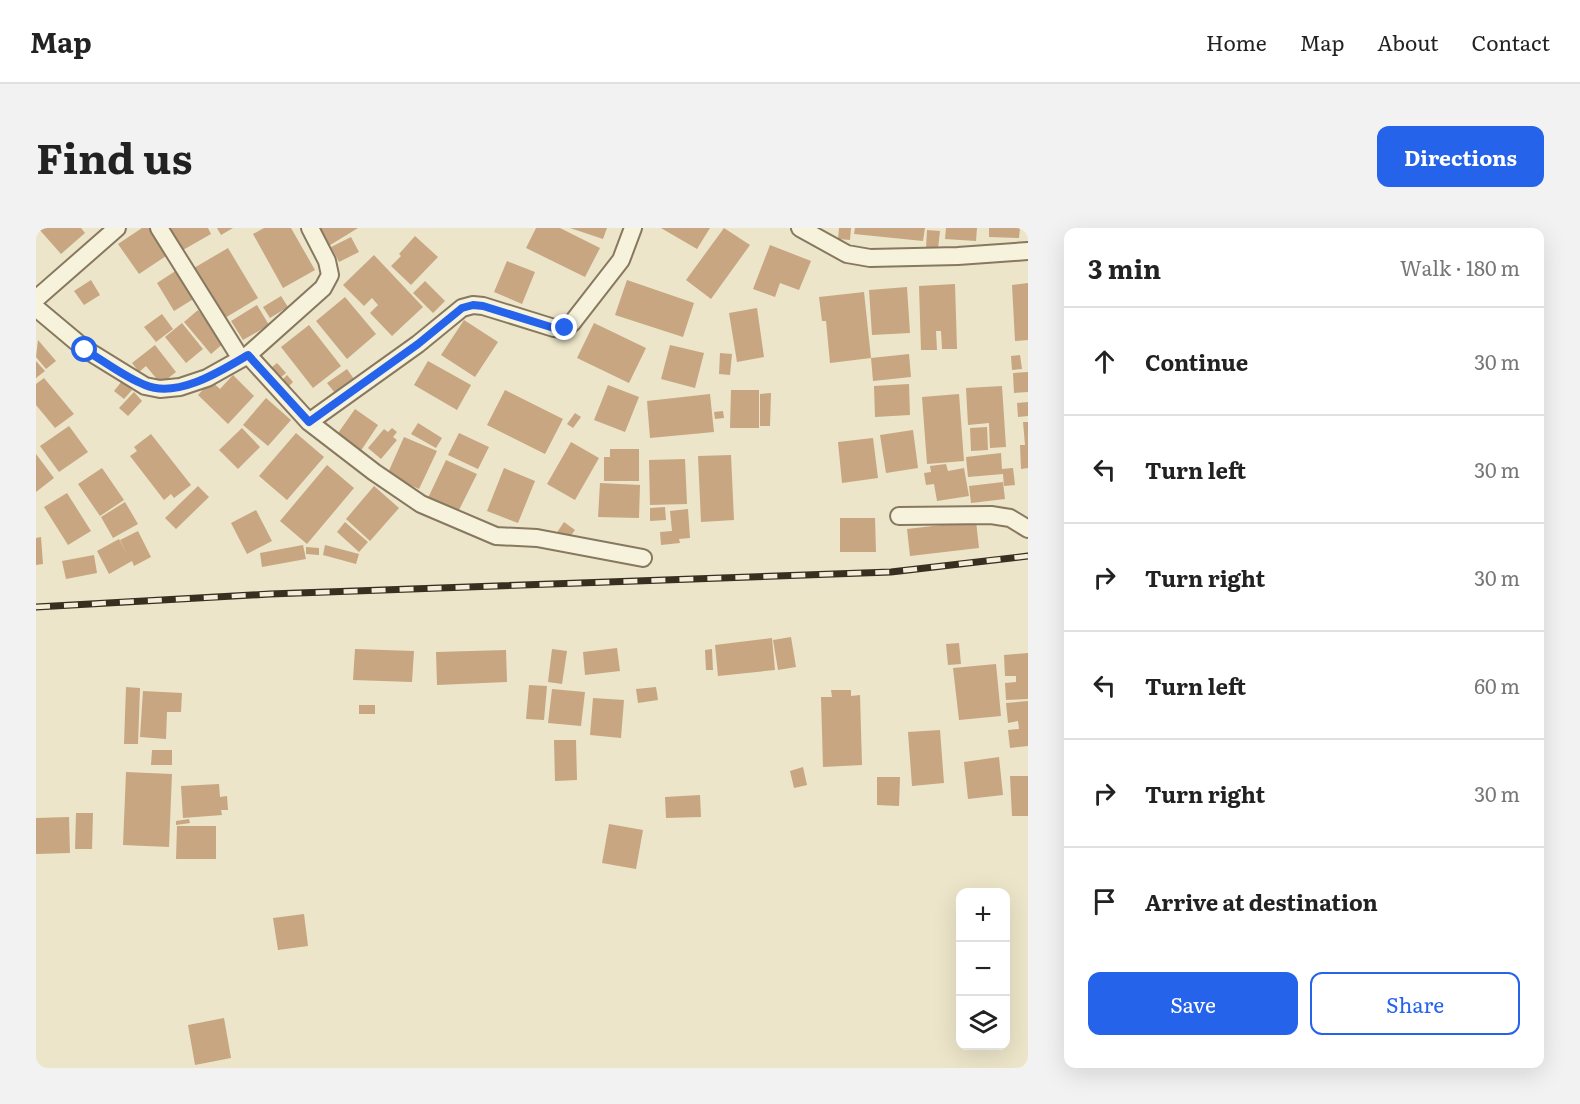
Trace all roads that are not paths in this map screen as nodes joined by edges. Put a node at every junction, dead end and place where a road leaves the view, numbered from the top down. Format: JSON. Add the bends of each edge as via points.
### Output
{"nodes":[{"id":1,"x":117,"y":228,"type":"edge"},
{"id":2,"x":159,"y":228,"type":"edge"},
{"id":3,"x":310,"y":228,"type":"edge"},
{"id":4,"x":633,"y":228,"type":"edge"},
{"id":5,"x":800,"y":228,"type":"edge"},
{"id":6,"x":1028,"y":250,"type":"edge"},
{"id":7,"x":36,"y":298,"type":"edge"},
{"id":8,"x":36,"y":308,"type":"edge"},
{"id":9,"x":245,"y":357,"type":"junction"},
{"id":10,"x":309,"y":422,"type":"junction"},
{"id":11,"x":899,"y":516,"type":"dead end"},
{"id":12,"x":1028,"y":529,"type":"edge"},
{"id":13,"x":643,"y":558,"type":"dead end"}],
"edges":[{"from":1,"to":7,"type":"street"},
{"from":2,"to":9,"type":"street"},
{"from":3,"to":9,"type":"street","via":[[330,275],[323,288]]},
{"from":4,"to":10,"type":"street","via":[[621,260],[565,328],[483,306],[462,308]]},
{"from":5,"to":6,"type":"street","via":[[847,254],[870,258]]},
{"from":8,"to":9,"type":"street","via":[[85,350],[145,386],[180,387],[207,378]]},
{"from":9,"to":10,"type":"street"},
{"from":10,"to":13,"type":"street","via":[[421,504],[481,531]]},
{"from":11,"to":12,"type":"street","via":[[990,514],[1010,518]]}]}
